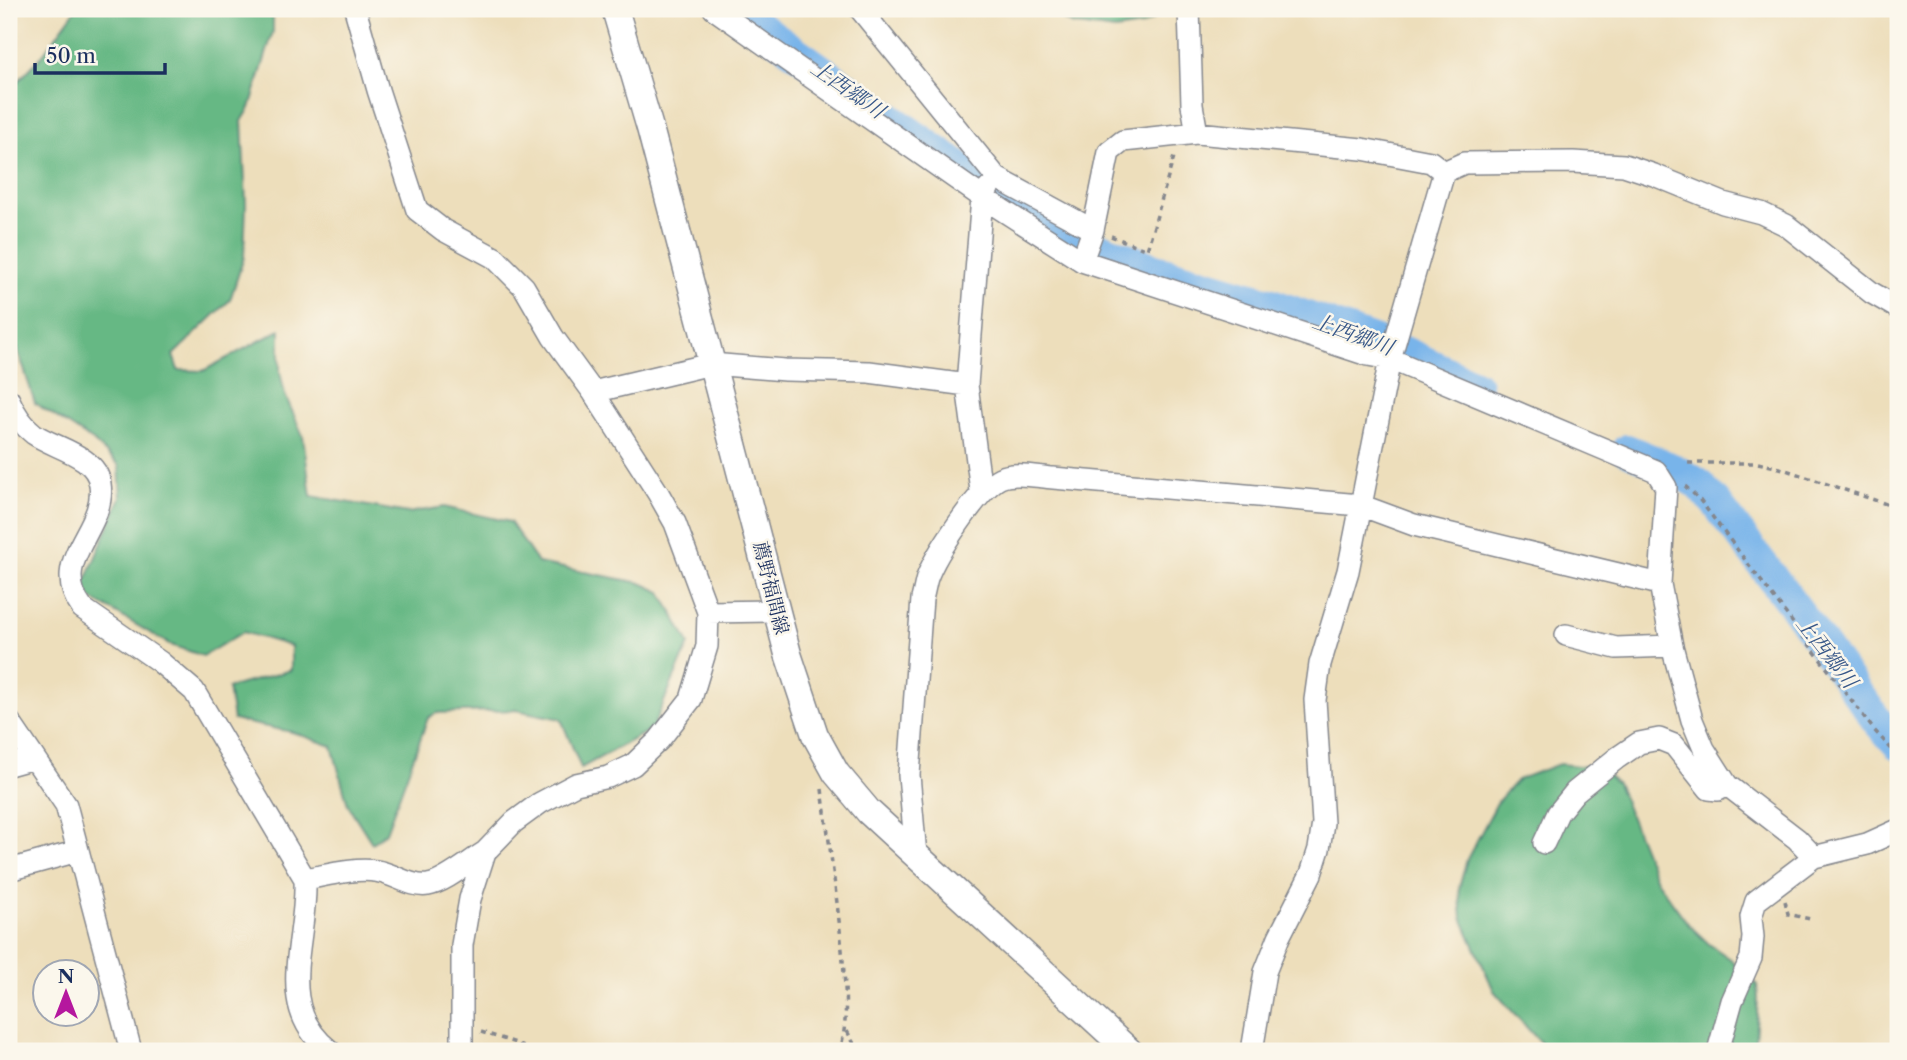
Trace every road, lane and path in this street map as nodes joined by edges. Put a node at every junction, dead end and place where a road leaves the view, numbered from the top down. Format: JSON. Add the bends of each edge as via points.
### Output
{"nodes":[{"id":1,"x":355,"y":9,"type":"edge"},
{"id":2,"x":615,"y":9,"type":"edge"},
{"id":3,"x":714,"y":9,"type":"edge"},
{"id":4,"x":860,"y":9,"type":"edge"},
{"id":5,"x":1189,"y":9,"type":"edge"},
{"id":6,"x":1189,"y":134,"type":"junction"},
{"id":7,"x":1444,"y":172,"type":"junction"},
{"id":8,"x":989,"y":188,"type":"junction"},
{"id":9,"x":1088,"y":244,"type":"junction"},
{"id":10,"x":1898,"y":308,"type":"edge"},
{"id":11,"x":1390,"y":359,"type":"junction"},
{"id":12,"x":711,"y":364,"type":"junction"},
{"id":13,"x":967,"y":385,"type":"junction"},
{"id":14,"x":593,"y":392,"type":"junction"},
{"id":15,"x":9,"y":400,"type":"edge"},
{"id":16,"x":1688,"y":463,"type":"dead end"},
{"id":17,"x":1656,"y":471,"type":"junction"},
{"id":18,"x":981,"y":491,"type":"junction"},
{"id":19,"x":1360,"y":505,"type":"junction"},
{"id":20,"x":1898,"y":508,"type":"edge"},
{"id":21,"x":1660,"y":584,"type":"junction"},
{"id":22,"x":778,"y":611,"type":"junction"},
{"id":23,"x":708,"y":612,"type":"junction"},
{"id":24,"x":1566,"y":635,"type":"dead end"},
{"id":25,"x":1672,"y":646,"type":"junction"},
{"id":26,"x":9,"y":721,"type":"edge"},
{"id":27,"x":1898,"y":756,"type":"edge"},
{"id":28,"x":34,"y":758,"type":"junction"},
{"id":29,"x":9,"y":765,"type":"edge"},
{"id":30,"x":1727,"y":785,"type":"junction"},
{"id":31,"x":822,"y":788,"type":"dead end"},
{"id":32,"x":1898,"y":830,"type":"edge"},
{"id":33,"x":1544,"y":842,"type":"dead end"},
{"id":34,"x":78,"y":850,"type":"junction"},
{"id":35,"x":485,"y":852,"type":"junction"},
{"id":36,"x":916,"y":856,"type":"junction"},
{"id":37,"x":1814,"y":856,"type":"junction"},
{"id":38,"x":9,"y":870,"type":"edge"},
{"id":39,"x":305,"y":879,"type":"junction"},
{"id":40,"x":1781,"y":881,"type":"junction"},
{"id":41,"x":1810,"y":919,"type":"dead end"},
{"id":42,"x":846,"y":1029,"type":"junction"},
{"id":43,"x":462,"y":1042,"type":"edge"},
{"id":44,"x":131,"y":1051,"type":"edge"},
{"id":45,"x":330,"y":1051,"type":"edge"},
{"id":46,"x":532,"y":1051,"type":"edge"},
{"id":47,"x":840,"y":1051,"type":"edge"},
{"id":48,"x":858,"y":1051,"type":"edge"},
{"id":49,"x":1129,"y":1051,"type":"edge"},
{"id":50,"x":1252,"y":1051,"type":"edge"},
{"id":51,"x":1718,"y":1051,"type":"edge"}],
"edges":[{"from":1,"to":14,"type":"street","via":[[417,210],[495,258],[524,287]]},
{"from":2,"to":12,"type":"main road","name":"薦野福間線"},
{"from":3,"to":8,"type":"street"},
{"from":4,"to":8,"type":"street"},
{"from":5,"to":6,"type":"street"},
{"from":6,"to":7,"type":"street","via":[[1362,149],[1432,162]]},
{"from":6,"to":9,"type":"street","via":[[1123,141],[1109,152]]},
{"from":6,"to":9,"type":"path","via":[[1147,250]]},
{"from":7,"to":10,"type":"street","via":[[1464,163],[1624,165],[1786,225]]},
{"from":7,"to":11,"type":"street"},
{"from":8,"to":9,"type":"street"},
{"from":8,"to":9,"type":"street"},
{"from":8,"to":13,"type":"street"},
{"from":9,"to":11,"type":"street","via":[[1368,355]]},
{"from":11,"to":17,"type":"street"},
{"from":11,"to":19,"type":"street"},
{"from":12,"to":13,"type":"street","via":[[869,372]]},
{"from":12,"to":14,"type":"street"},
{"from":12,"to":22,"type":"main road","name":"薦野福間線"},
{"from":13,"to":18,"type":"street"},
{"from":14,"to":23,"type":"street","via":[[675,523]]},
{"from":15,"to":39,"type":"street","via":[[16,416],[34,434],[87,462],[100,480],[101,500],[75,555],[70,582],[75,599],[194,691]]},
{"from":16,"to":20,"type":"path","via":[[1758,463]]},
{"from":17,"to":21,"type":"street","via":[[1666,487]]},
{"from":17,"to":27,"type":"path","via":[[1688,487],[1699,499]]},
{"from":18,"to":19,"type":"street","via":[[1011,475]]},
{"from":18,"to":36,"type":"street","via":[[928,576],[922,599],[909,775]]},
{"from":19,"to":21,"type":"street","via":[[1414,525]]},
{"from":19,"to":50,"type":"street","via":[[1315,700],[1323,823],[1318,849],[1265,972]]},
{"from":21,"to":25,"type":"street"},
{"from":22,"to":23,"type":"street"},
{"from":22,"to":36,"type":"main road","name":"薦野福間線","via":[[815,735],[836,773]]},
{"from":23,"to":35,"type":"street","via":[[707,646],[691,699],[660,740],[633,765],[540,803]]},
{"from":24,"to":25,"type":"street","via":[[1616,648]]},
{"from":25,"to":30,"type":"street","via":[[1692,720]]},
{"from":26,"to":28,"type":"street"},
{"from":28,"to":29,"type":"street"},
{"from":28,"to":34,"type":"street","via":[[66,805]]},
{"from":30,"to":33,"type":"street","via":[[1709,789],[1674,745],[1658,739],[1639,743],[1575,793],[1558,813]]},
{"from":30,"to":37,"type":"street"},
{"from":31,"to":42,"type":"path","via":[[839,921]]},
{"from":32,"to":37,"type":"street","via":[[1867,844]]},
{"from":34,"to":38,"type":"street"},
{"from":34,"to":44,"type":"street"},
{"from":35,"to":39,"type":"street","via":[[428,885],[363,869]]},
{"from":35,"to":43,"type":"street","via":[[462,945]]},
{"from":36,"to":49,"type":"main road","name":"薦野福間線"},
{"from":37,"to":40,"type":"street"},
{"from":39,"to":45,"type":"street","via":[[295,987],[309,1031]]},
{"from":40,"to":41,"type":"path","via":[[1777,898],[1784,899],[1788,914]]},
{"from":40,"to":51,"type":"street","via":[[1756,901],[1751,917],[1751,958],[1732,1001]]},
{"from":42,"to":47,"type":"path"},
{"from":42,"to":48,"type":"path"},
{"from":43,"to":46,"type":"path","via":[[485,1032]]}]}
